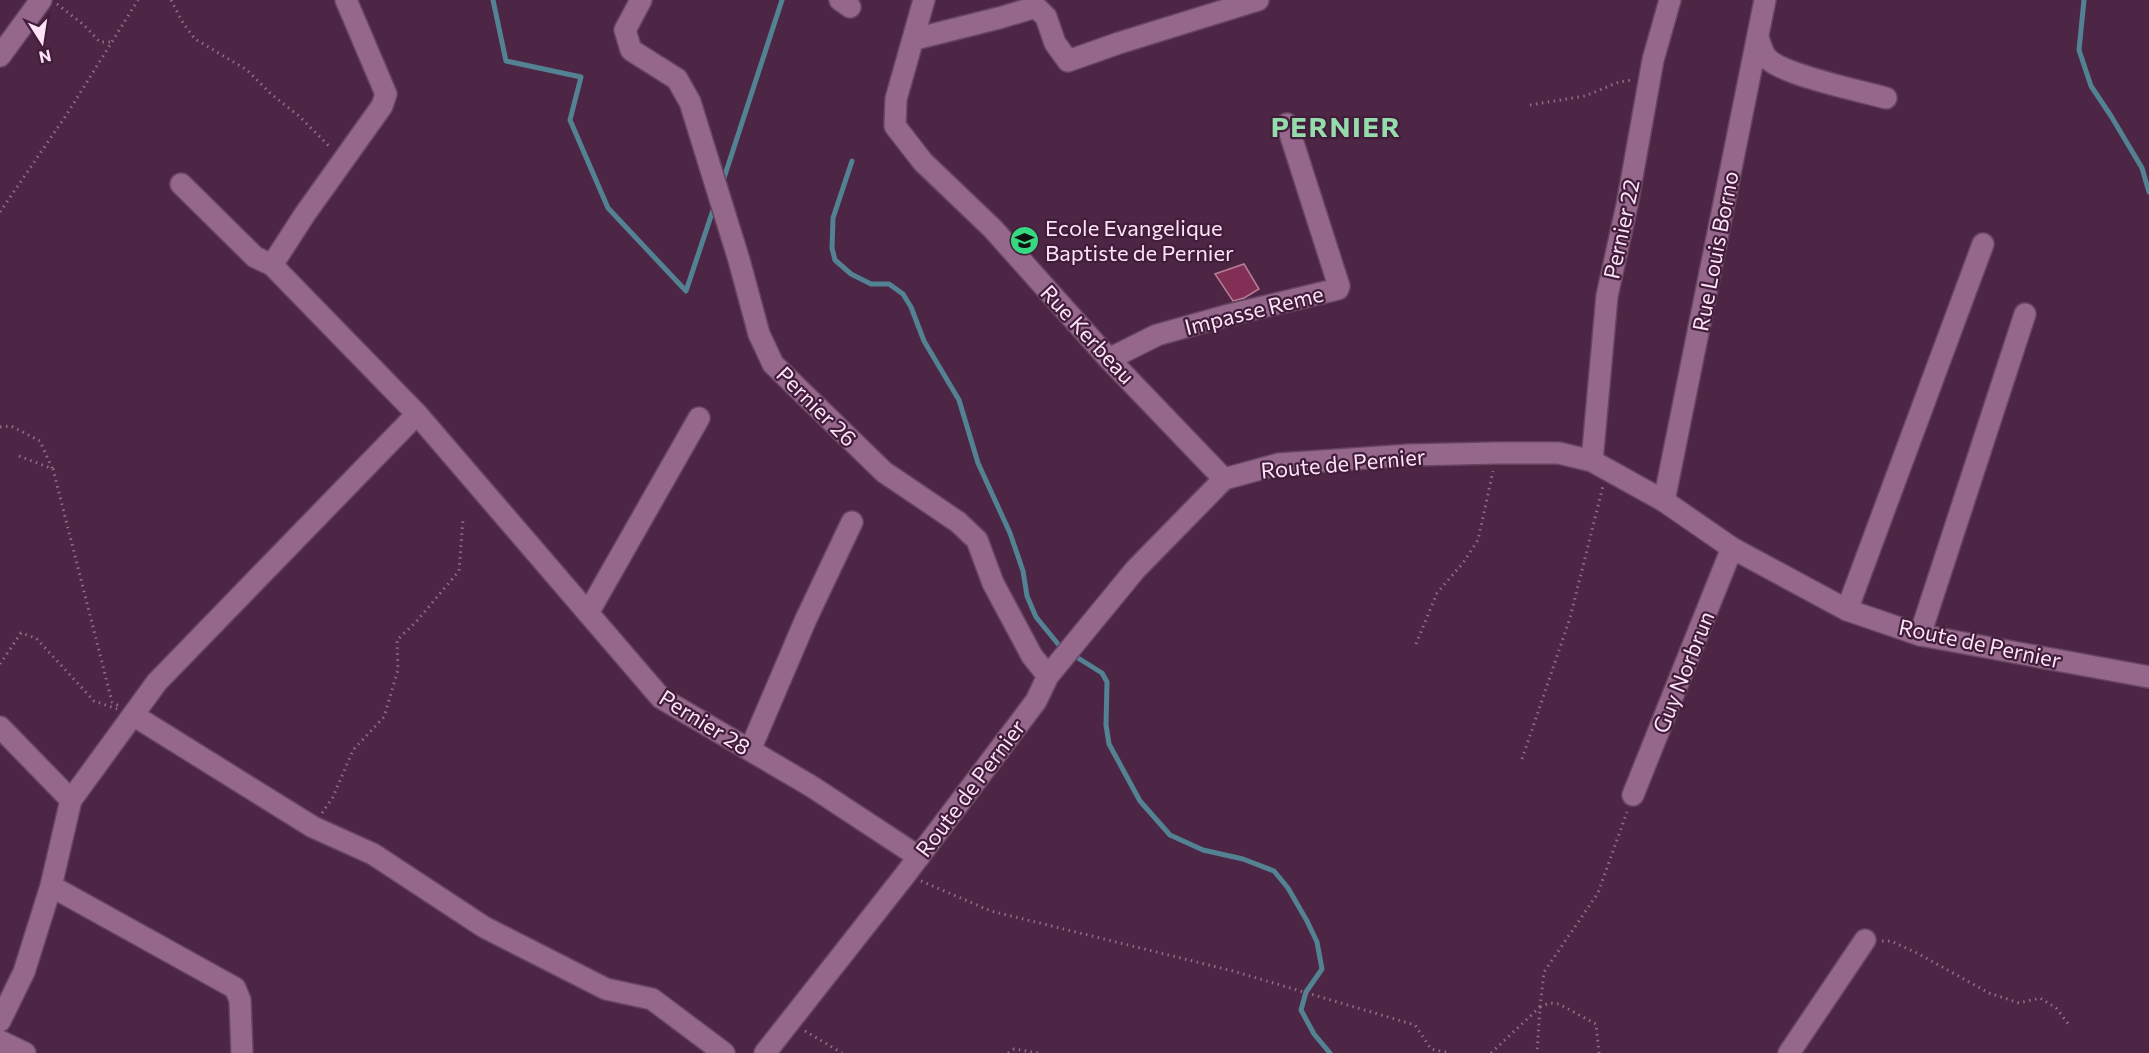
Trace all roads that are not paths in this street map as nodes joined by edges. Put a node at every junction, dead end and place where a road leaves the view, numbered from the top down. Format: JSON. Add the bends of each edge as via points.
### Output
{"nodes":[{"id":1,"x":41,"y":0,"type":"edge"},
{"id":2,"x":346,"y":0,"type":"edge"},
{"id":3,"x":640,"y":0,"type":"edge"},
{"id":4,"x":924,"y":0,"type":"edge"},
{"id":5,"x":1258,"y":0,"type":"edge"},
{"id":6,"x":1670,"y":0,"type":"edge"},
{"id":7,"x":1766,"y":0,"type":"edge"},
{"id":8,"x":1758,"y":37,"type":"junction"},
{"id":9,"x":915,"y":39,"type":"junction"},
{"id":10,"x":3,"y":45,"type":"edge"},
{"id":11,"x":1886,"y":98,"type":"dead end"},
{"id":12,"x":1287,"y":124,"type":"dead end"},
{"id":13,"x":181,"y":184,"type":"dead end"},
{"id":14,"x":1983,"y":244,"type":"dead end"},
{"id":15,"x":272,"y":265,"type":"junction"},
{"id":16,"x":2025,"y":315,"type":"dead end"},
{"id":17,"x":1109,"y":359,"type":"junction"},
{"id":18,"x":417,"y":414,"type":"junction"},
{"id":19,"x":699,"y":418,"type":"dead end"},
{"id":20,"x":1600,"y":465,"type":"junction"},
{"id":21,"x":1224,"y":479,"type":"junction"},
{"id":22,"x":1664,"y":501,"type":"junction"},
{"id":23,"x":852,"y":522,"type":"dead end"},
{"id":24,"x":1732,"y":548,"type":"junction"},
{"id":25,"x":1847,"y":610,"type":"junction"},
{"id":26,"x":588,"y":614,"type":"junction"},
{"id":27,"x":1920,"y":635,"type":"junction"},
{"id":28,"x":1048,"y":676,"type":"junction"},
{"id":29,"x":2149,"y":677,"type":"edge"},
{"id":30,"x":133,"y":715,"type":"junction"},
{"id":31,"x":0,"y":727,"type":"edge"},
{"id":32,"x":750,"y":750,"type":"junction"},
{"id":33,"x":1634,"y":795,"type":"road end"},
{"id":34,"x":71,"y":800,"type":"junction"},
{"id":35,"x":919,"y":856,"type":"junction"},
{"id":36,"x":51,"y":886,"type":"junction"},
{"id":37,"x":1865,"y":940,"type":"road end"},
{"id":38,"x":0,"y":1021,"type":"edge"},
{"id":39,"x":0,"y":1041,"type":"edge"},
{"id":40,"x":24,"y":1053,"type":"edge"},
{"id":41,"x":242,"y":1053,"type":"edge"},
{"id":42,"x":724,"y":1053,"type":"edge"},
{"id":43,"x":765,"y":1053,"type":"edge"},
{"id":44,"x":1789,"y":1053,"type":"edge"}],
"edges":[{"from":1,"to":10,"type":"street"},
{"from":2,"to":15,"type":"street","via":[[386,94],[382,106]]},
{"from":3,"to":28,"type":"street","name":"Pernier 26","via":[[625,30],[630,50],[676,79],[690,102],[759,334],[773,364],[884,472],[958,522],[977,540],[993,583],[1032,656]]},
{"from":4,"to":9,"type":"street","name":"Rue Kerbeau"},
{"from":5,"to":9,"type":"street","via":[[1068,61],[1036,6]]},
{"from":6,"to":20,"type":"street","name":"Pernier 22","via":[[1653,60],[1607,296]]},
{"from":7,"to":8,"type":"street","name":"Rue Louis Borno"},
{"from":8,"to":11,"type":"street","via":[[1768,58],[1787,70]]},
{"from":8,"to":22,"type":"street","name":"Rue Louis Borno"},
{"from":9,"to":17,"type":"street","name":"Rue Kerbeau","via":[[896,99],[895,126],[923,162],[993,230]]},
{"from":12,"to":17,"type":"street","name":"Impasse Reme","via":[[1338,290],[1157,335]]},
{"from":13,"to":15,"type":"street","name":"Pernier 28","via":[[255,257]]},
{"from":14,"to":25,"type":"street"},
{"from":15,"to":18,"type":"street","name":"Pernier 28"},
{"from":16,"to":27,"type":"street"},
{"from":17,"to":21,"type":"street","name":"Rue Kerbeau"},
{"from":18,"to":26,"type":"street","name":"Pernier 28"},
{"from":18,"to":30,"type":"street","via":[[157,682]]},
{"from":19,"to":26,"type":"street"},
{"from":20,"to":21,"type":"street","name":"Route de Pernier","via":[[1559,453],[1410,455],[1279,464]]},
{"from":20,"to":22,"type":"street","name":"Route de Pernier"},
{"from":21,"to":28,"type":"street","name":"Route de Pernier","via":[[1135,570]]},
{"from":22,"to":24,"type":"street","name":"Route de Pernier"},
{"from":23,"to":32,"type":"street"},
{"from":24,"to":25,"type":"street","name":"Route de Pernier"},
{"from":24,"to":33,"type":"street","name":"Guy Norbrun"},
{"from":25,"to":27,"type":"street","name":"Route de Pernier"},
{"from":26,"to":32,"type":"street","name":"Pernier 28","via":[[661,698]]},
{"from":27,"to":29,"type":"street","name":"Route de Pernier"},
{"from":28,"to":35,"type":"street","name":"Route de Pernier","via":[[1036,701]]},
{"from":30,"to":34,"type":"street"},
{"from":30,"to":42,"type":"street","via":[[313,827],[373,855],[484,927],[606,989],[652,999]]},
{"from":31,"to":34,"type":"street"},
{"from":32,"to":35,"type":"street","name":"Pernier 28"},
{"from":34,"to":36,"type":"street"},
{"from":35,"to":43,"type":"street","name":"Route de Pernier"},
{"from":36,"to":38,"type":"street","via":[[24,972]]},
{"from":36,"to":41,"type":"street","via":[[235,988],[240,1000]]},
{"from":37,"to":44,"type":"street"},
{"from":39,"to":40,"type":"street"}]}
